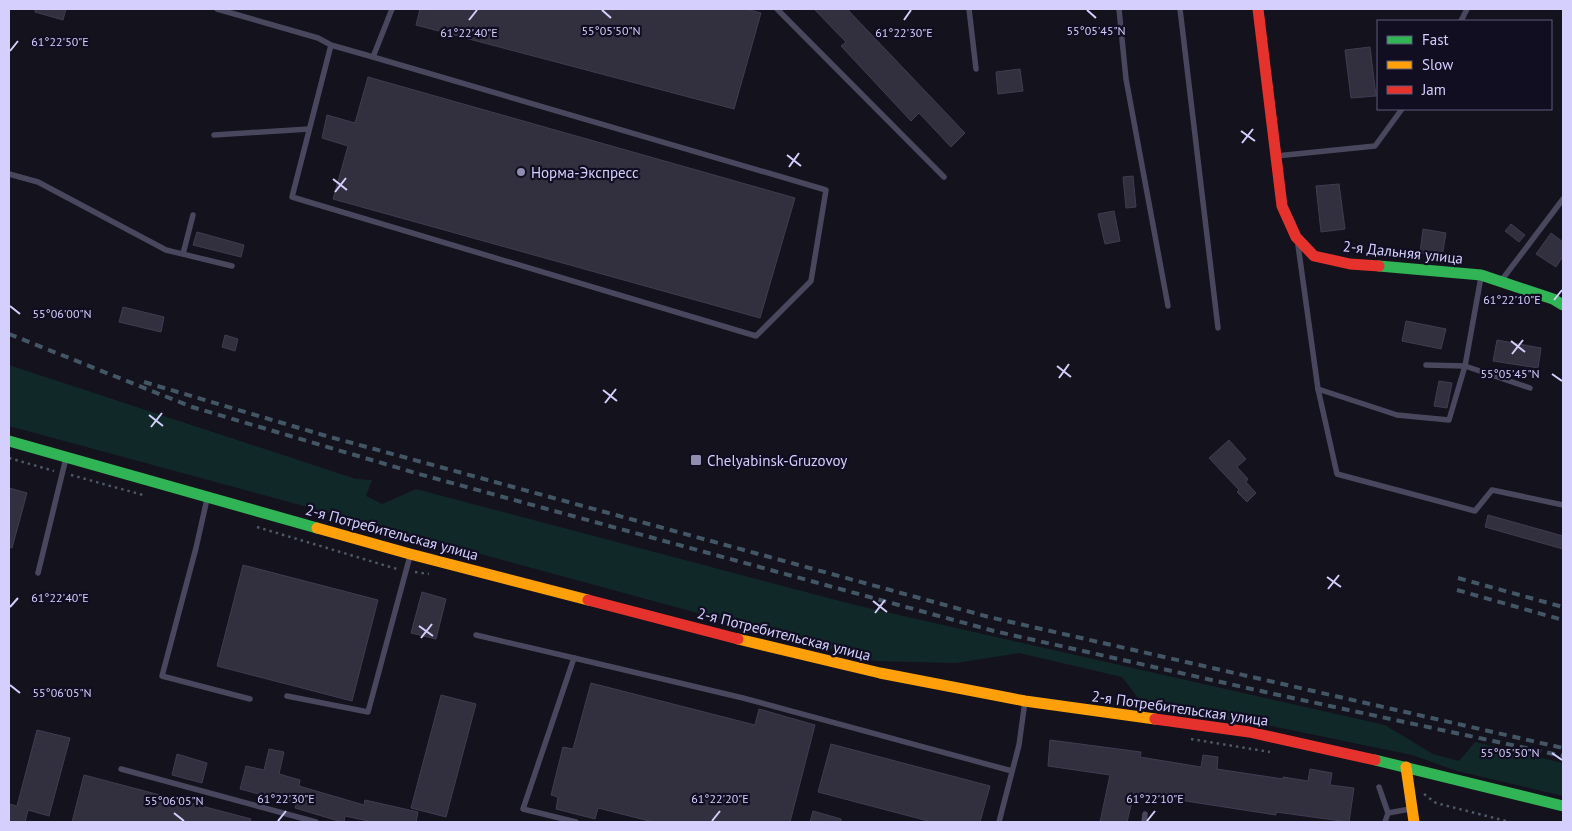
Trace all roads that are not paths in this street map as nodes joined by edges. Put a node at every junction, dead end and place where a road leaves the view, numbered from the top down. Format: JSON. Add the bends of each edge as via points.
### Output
{"nodes":[{"id":1,"x":217,"y":9,"type":"edge"},
{"id":2,"x":392,"y":9,"type":"edge"},
{"id":3,"x":777,"y":9,"type":"edge"},
{"id":4,"x":969,"y":9,"type":"edge"},
{"id":5,"x":1119,"y":9,"type":"edge"},
{"id":6,"x":1180,"y":9,"type":"edge"},
{"id":7,"x":1258,"y":9,"type":"edge"},
{"id":8,"x":330,"y":45,"type":"junction"},
{"id":9,"x":373,"y":57,"type":"junction"},
{"id":10,"x":976,"y":69,"type":"dead end"},
{"id":11,"x":1401,"y":110,"type":"edge"},
{"id":12,"x":309,"y":129,"type":"junction"},
{"id":13,"x":214,"y":135,"type":"dead end"},
{"id":14,"x":1276,"y":156,"type":"junction"},
{"id":15,"x":9,"y":174,"type":"edge"},
{"id":16,"x":944,"y":177,"type":"dead end"},
{"id":17,"x":1563,"y":199,"type":"edge"},
{"id":18,"x":192,"y":215,"type":"dead end"},
{"id":19,"x":1296,"y":237,"type":"junction"},
{"id":20,"x":183,"y":254,"type":"junction"},
{"id":21,"x":232,"y":266,"type":"dead end"},
{"id":22,"x":1481,"y":275,"type":"junction"},
{"id":23,"x":1502,"y":281,"type":"junction"},
{"id":24,"x":1563,"y":305,"type":"edge"},
{"id":25,"x":1168,"y":306,"type":"dead end"},
{"id":26,"x":1218,"y":328,"type":"dead end"},
{"id":27,"x":1426,"y":365,"type":"dead end"},
{"id":28,"x":1465,"y":366,"type":"junction"},
{"id":29,"x":1530,"y":388,"type":"dead end"},
{"id":30,"x":1318,"y":389,"type":"junction"},
{"id":31,"x":9,"y":441,"type":"edge"},
{"id":32,"x":67,"y":456,"type":"junction"},
{"id":33,"x":208,"y":497,"type":"junction"},
{"id":34,"x":1563,"y":505,"type":"edge"},
{"id":35,"x":410,"y":554,"type":"junction"},
{"id":36,"x":38,"y":573,"type":"dead end"},
{"id":37,"x":476,"y":636,"type":"dead end"},
{"id":38,"x":574,"y":658,"type":"junction"},
{"id":39,"x":287,"y":696,"type":"dead end"},
{"id":40,"x":250,"y":699,"type":"dead end"},
{"id":41,"x":1025,"y":701,"type":"junction"},
{"id":42,"x":1406,"y":767,"type":"junction"},
{"id":43,"x":121,"y":769,"type":"dead end"},
{"id":44,"x":1012,"y":771,"type":"junction"},
{"id":45,"x":1380,"y":788,"type":"dead end"},
{"id":46,"x":1563,"y":806,"type":"edge"},
{"id":47,"x":1412,"y":809,"type":"junction"},
{"id":48,"x":1388,"y":813,"type":"junction"},
{"id":49,"x":1145,"y":814,"type":"dead end"},
{"id":50,"x":316,"y":822,"type":"edge"},
{"id":51,"x":576,"y":822,"type":"edge"},
{"id":52,"x":999,"y":822,"type":"edge"},
{"id":53,"x":1144,"y":822,"type":"edge"},
{"id":54,"x":1385,"y":822,"type":"edge"},
{"id":55,"x":1414,"y":822,"type":"edge"}],
"edges":[{"from":1,"to":8,"type":"lane","via":[[318,38]]},
{"from":2,"to":9,"type":"lane"},
{"from":3,"to":16,"type":"lane"},
{"from":4,"to":10,"type":"lane"},
{"from":5,"to":25,"type":"lane","via":[[1126,79]]},
{"from":6,"to":26,"type":"lane"},
{"from":7,"to":14,"type":"street","name":"2-я Дальняя улица"},
{"from":8,"to":9,"type":"lane"},
{"from":8,"to":12,"type":"lane"},
{"from":9,"to":12,"type":"lane","via":[[826,190],[811,281],[756,336],[301,200],[292,197]]},
{"from":11,"to":14,"type":"lane","via":[[1375,146]]},
{"from":12,"to":13,"type":"lane"},
{"from":14,"to":19,"type":"street","name":"2-я Дальняя улица","via":[[1282,206]]},
{"from":15,"to":20,"type":"lane","via":[[38,182],[166,250]]},
{"from":17,"to":23,"type":"lane"},
{"from":18,"to":20,"type":"lane"},
{"from":19,"to":22,"type":"street","name":"2-я Дальняя улица","via":[[1314,256],[1350,264]]},
{"from":19,"to":30,"type":"lane"},
{"from":20,"to":21,"type":"lane"},
{"from":22,"to":23,"type":"street","name":"2-я Дальняя улица"},
{"from":22,"to":28,"type":"lane"},
{"from":23,"to":24,"type":"street","name":"2-я Дальняя улица"},
{"from":27,"to":28,"type":"lane"},
{"from":28,"to":29,"type":"lane"},
{"from":28,"to":30,"type":"lane","via":[[1449,420],[1397,415]]},
{"from":30,"to":34,"type":"lane","via":[[1337,474],[1475,511],[1492,490]]},
{"from":31,"to":32,"type":"street","name":"2-я Потребительская улица"},
{"from":32,"to":33,"type":"street","name":"2-я Потребительская улица"},
{"from":32,"to":36,"type":"lane"},
{"from":33,"to":35,"type":"street","name":"2-я Потребительская улица"},
{"from":33,"to":40,"type":"lane","via":[[162,676]]},
{"from":35,"to":39,"type":"lane","via":[[368,712]]},
{"from":35,"to":41,"type":"street","name":"2-я Потребительская улица","via":[[779,649],[880,673]]},
{"from":37,"to":38,"type":"lane"},
{"from":38,"to":44,"type":"lane","via":[[743,698]]},
{"from":38,"to":51,"type":"lane","via":[[522,809]]},
{"from":41,"to":42,"type":"street","name":"2-я Потребительская улица","via":[[1249,732]]},
{"from":41,"to":44,"type":"lane"},
{"from":42,"to":46,"type":"street","name":"2-я Потребительская улица"},
{"from":42,"to":47,"type":"street"},
{"from":43,"to":50,"type":"lane"},
{"from":44,"to":52,"type":"lane"},
{"from":45,"to":48,"type":"lane"},
{"from":47,"to":48,"type":"lane"},
{"from":47,"to":55,"type":"street"},
{"from":48,"to":54,"type":"lane"},
{"from":49,"to":53,"type":"lane"}]}
